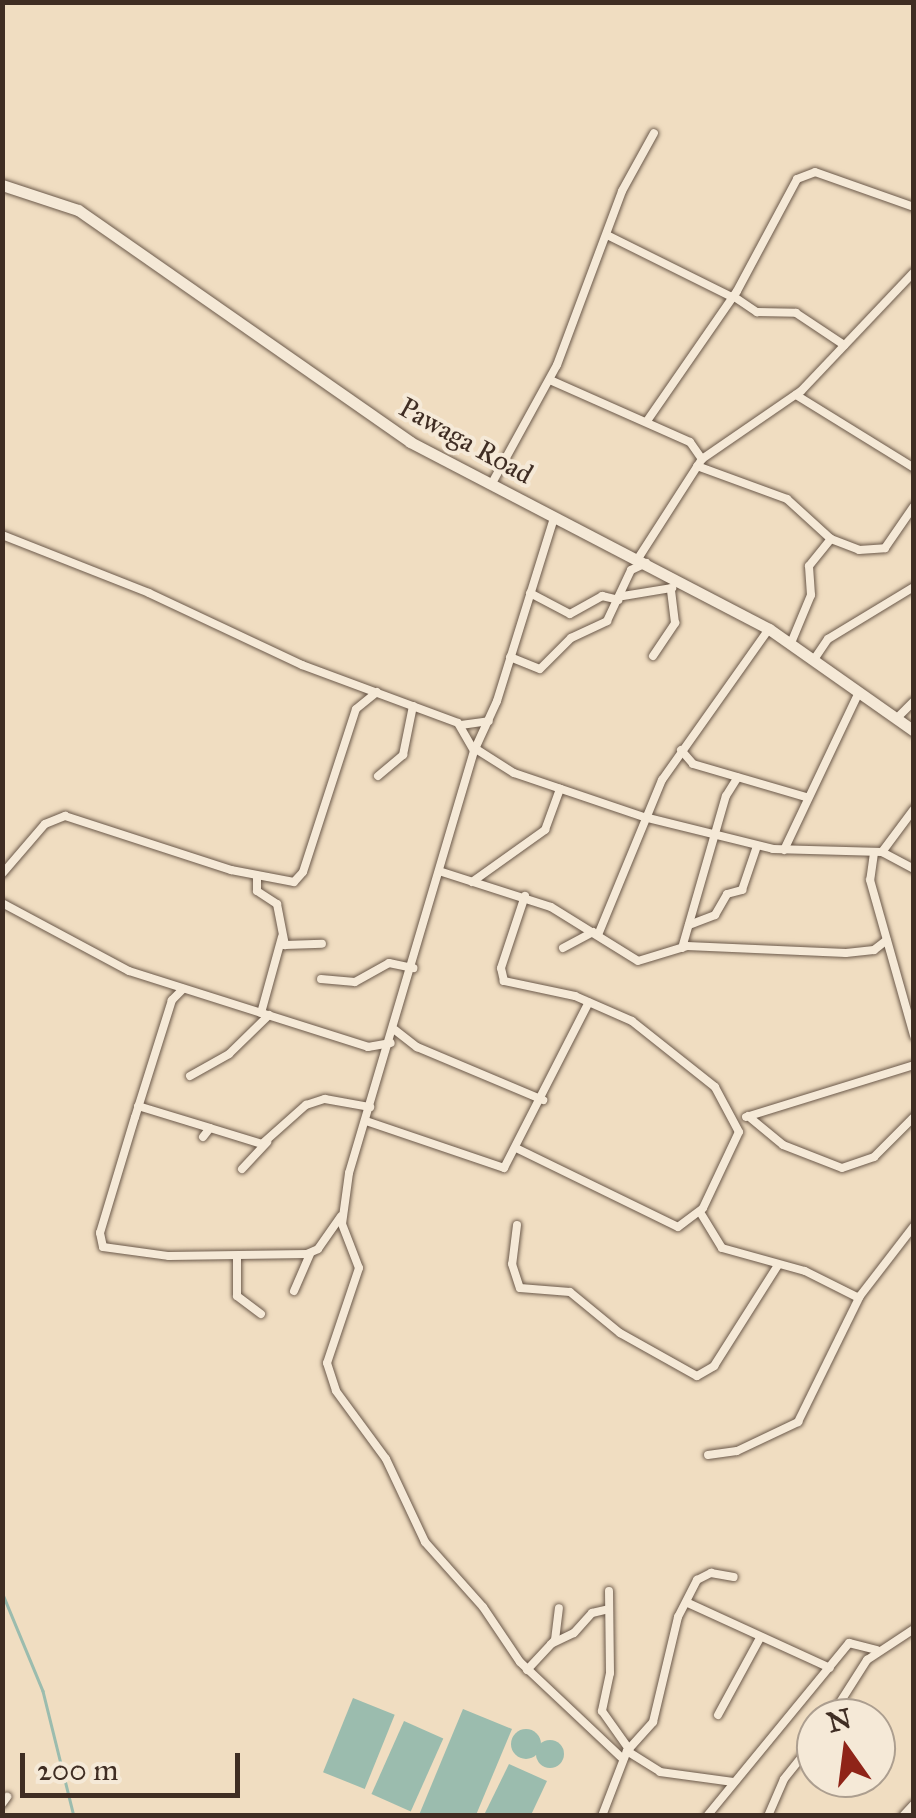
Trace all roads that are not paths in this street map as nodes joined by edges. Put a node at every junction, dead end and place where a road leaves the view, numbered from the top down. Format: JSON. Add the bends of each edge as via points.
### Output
{"nodes":[{"id":1,"x":654,"y":134,"type":"dead end"},
{"id":2,"x":2,"y":185,"type":"edge"},
{"id":3,"x":914,"y":208,"type":"edge"},
{"id":4,"x":607,"y":234,"type":"junction"},
{"id":5,"x":914,"y":272,"type":"edge"},
{"id":6,"x":732,"y":297,"type":"junction"},
{"id":7,"x":844,"y":345,"type":"junction"},
{"id":8,"x":550,"y":380,"type":"junction"},
{"id":9,"x":796,"y":395,"type":"junction"},
{"id":10,"x":647,"y":422,"type":"junction"},
{"id":11,"x":700,"y":462,"type":"junction"},
{"id":12,"x":914,"y":468,"type":"edge"},
{"id":13,"x":491,"y":485,"type":"junction"},
{"id":14,"x":914,"y":506,"type":"edge"},
{"id":15,"x":554,"y":518,"type":"junction"},
{"id":16,"x":2,"y":535,"type":"edge"},
{"id":17,"x":831,"y":539,"type":"junction"},
{"id":18,"x":644,"y":560,"type":"junction"},
{"id":19,"x":684,"y":585,"type":"junction"},
{"id":20,"x":914,"y":587,"type":"edge"},
{"id":21,"x":671,"y":588,"type":"junction"},
{"id":22,"x":530,"y":594,"type":"junction"},
{"id":23,"x":620,"y":598,"type":"junction"},
{"id":24,"x":768,"y":629,"type":"junction"},
{"id":25,"x":790,"y":643,"type":"junction"},
{"id":26,"x":653,"y":656,"type":"dead end"},
{"id":27,"x":510,"y":657,"type":"junction"},
{"id":28,"x":815,"y":658,"type":"junction"},
{"id":29,"x":377,"y":692,"type":"junction"},
{"id":30,"x":859,"y":692,"type":"junction"},
{"id":31,"x":914,"y":701,"type":"edge"},
{"id":32,"x":413,"y":706,"type":"junction"},
{"id":33,"x":896,"y":719,"type":"junction"},
{"id":34,"x":489,"y":721,"type":"junction"},
{"id":35,"x":461,"y":724,"type":"junction"},
{"id":36,"x":914,"y":731,"type":"edge"},
{"id":37,"x":475,"y":750,"type":"junction"},
{"id":38,"x":681,"y":750,"type":"junction"},
{"id":39,"x":378,"y":776,"type":"dead end"},
{"id":40,"x":738,"y":777,"type":"junction"},
{"id":41,"x":560,"y":790,"type":"junction"},
{"id":42,"x":806,"y":798,"type":"junction"},
{"id":43,"x":914,"y":809,"type":"edge"},
{"id":44,"x":644,"y":818,"type":"junction"},
{"id":45,"x":717,"y":835,"type":"junction"},
{"id":46,"x":757,"y":846,"type":"junction"},
{"id":47,"x":784,"y":850,"type":"junction"},
{"id":48,"x":878,"y":852,"type":"junction"},
{"id":49,"x":914,"y":869,"type":"edge"},
{"id":50,"x":442,"y":872,"type":"junction"},
{"id":51,"x":2,"y":874,"type":"edge"},
{"id":52,"x":257,"y":877,"type":"junction"},
{"id":53,"x":472,"y":882,"type":"junction"},
{"id":54,"x":525,"y":896,"type":"junction"},
{"id":55,"x":2,"y":903,"type":"edge"},
{"id":56,"x":689,"y":925,"type":"junction"},
{"id":57,"x":596,"y":934,"type":"junction"},
{"id":58,"x":282,"y":937,"type":"junction"},
{"id":59,"x":887,"y":940,"type":"junction"},
{"id":60,"x":322,"y":944,"type":"dead end"},
{"id":61,"x":562,"y":948,"type":"dead end"},
{"id":62,"x":682,"y":948,"type":"junction"},
{"id":63,"x":413,"y":968,"type":"junction"},
{"id":64,"x":321,"y":979,"type":"dead end"},
{"id":65,"x":182,"y":989,"type":"junction"},
{"id":66,"x":589,"y":1002,"type":"junction"},
{"id":67,"x":265,"y":1014,"type":"junction"},
{"id":68,"x":395,"y":1030,"type":"junction"},
{"id":69,"x":914,"y":1036,"type":"edge"},
{"id":70,"x":391,"y":1044,"type":"junction"},
{"id":71,"x":913,"y":1066,"type":"edge"},
{"id":72,"x":190,"y":1076,"type":"dead end"},
{"id":73,"x":543,"y":1100,"type":"junction"},
{"id":74,"x":138,"y":1106,"type":"junction"},
{"id":75,"x":370,"y":1107,"type":"junction"},
{"id":76,"x":748,"y":1116,"type":"junction"},
{"id":77,"x":914,"y":1117,"type":"edge"},
{"id":78,"x":366,"y":1121,"type":"junction"},
{"id":79,"x":738,"y":1122,"type":"junction"},
{"id":80,"x":210,"y":1128,"type":"junction"},
{"id":81,"x":203,"y":1137,"type":"dead end"},
{"id":82,"x":267,"y":1142,"type":"junction"},
{"id":83,"x":516,"y":1148,"type":"junction"},
{"id":84,"x":242,"y":1168,"type":"dead end"},
{"id":85,"x":700,"y":1212,"type":"junction"},
{"id":86,"x":341,"y":1216,"type":"junction"},
{"id":87,"x":517,"y":1226,"type":"dead end"},
{"id":88,"x":914,"y":1226,"type":"edge"},
{"id":89,"x":310,"y":1254,"type":"junction"},
{"id":90,"x":237,"y":1256,"type":"junction"},
{"id":91,"x":778,"y":1265,"type":"junction"},
{"id":92,"x":294,"y":1292,"type":"dead end"},
{"id":93,"x":859,"y":1298,"type":"junction"},
{"id":94,"x":262,"y":1314,"type":"dead end"},
{"id":95,"x":708,"y":1455,"type":"dead end"},
{"id":96,"x":734,"y":1576,"type":"dead end"},
{"id":97,"x":609,"y":1591,"type":"dead end"},
{"id":98,"x":688,"y":1603,"type":"junction"},
{"id":99,"x":560,"y":1608,"type":"dead end"},
{"id":100,"x":608,"y":1609,"type":"junction"},
{"id":101,"x":911,"y":1633,"type":"edge"},
{"id":102,"x":760,"y":1638,"type":"junction"},
{"id":103,"x":552,"y":1644,"type":"junction"},
{"id":104,"x":877,"y":1650,"type":"junction"},
{"id":105,"x":830,"y":1668,"type":"junction"},
{"id":106,"x":527,"y":1670,"type":"junction"},
{"id":107,"x":844,"y":1698,"type":"edge"},
{"id":108,"x":718,"y":1715,"type":"dead end"},
{"id":109,"x":626,"y":1753,"type":"junction"},
{"id":110,"x":796,"y":1764,"type":"edge"},
{"id":111,"x":733,"y":1782,"type":"junction"},
{"id":112,"x":914,"y":1804,"type":"edge"},
{"id":113,"x":602,"y":1816,"type":"edge"},
{"id":114,"x":707,"y":1816,"type":"edge"},
{"id":115,"x":768,"y":1816,"type":"edge"},
{"id":116,"x":902,"y":1816,"type":"edge"}],
"edges":[{"from":1,"to":4,"type":"street"},
{"from":2,"to":13,"type":"main road","name":"Pawaga Road","via":[[78,210],[355,406]]},
{"from":3,"to":6,"type":"street","via":[[815,172],[803,175]]},
{"from":4,"to":6,"type":"street"},
{"from":4,"to":8,"type":"street"},
{"from":5,"to":7,"type":"street"},
{"from":6,"to":7,"type":"street","via":[[757,312],[796,314]]},
{"from":6,"to":10,"type":"street"},
{"from":7,"to":9,"type":"street"},
{"from":8,"to":10,"type":"street"},
{"from":8,"to":13,"type":"street"},
{"from":9,"to":11,"type":"street"},
{"from":9,"to":12,"type":"street"},
{"from":10,"to":11,"type":"street","via":[[690,442]]},
{"from":11,"to":17,"type":"street","via":[[785,498]]},
{"from":11,"to":18,"type":"street"},
{"from":13,"to":15,"type":"main road","name":"Pawaga Road"},
{"from":14,"to":17,"type":"street","via":[[881,550]]},
{"from":15,"to":18,"type":"main road","name":"Pawaga Road"},
{"from":15,"to":22,"type":"street"},
{"from":16,"to":29,"type":"street"},
{"from":17,"to":25,"type":"street","via":[[810,566],[811,596]]},
{"from":18,"to":19,"type":"main road","name":"Pawaga Road"},
{"from":18,"to":23,"type":"street"},
{"from":19,"to":21,"type":"street"},
{"from":19,"to":24,"type":"main road","name":"Pawaga Road"},
{"from":20,"to":28,"type":"street","via":[[828,638]]},
{"from":21,"to":23,"type":"street"},
{"from":21,"to":26,"type":"street","via":[[668,608],[676,621]]},
{"from":22,"to":23,"type":"street","via":[[570,614],[599,597]]},
{"from":22,"to":27,"type":"street"},
{"from":23,"to":27,"type":"street","via":[[607,621],[571,638],[540,668]]},
{"from":24,"to":25,"type":"main road","name":"Pawaga Road"},
{"from":24,"to":38,"type":"street"},
{"from":25,"to":28,"type":"main road","name":"Pawaga Road"},
{"from":27,"to":34,"type":"street"},
{"from":28,"to":30,"type":"main road","name":"Pawaga Road"},
{"from":29,"to":32,"type":"street"},
{"from":29,"to":52,"type":"street","via":[[356,709],[303,872],[287,884]]},
{"from":30,"to":33,"type":"main road","name":"Pawaga Road"},
{"from":30,"to":42,"type":"street"},
{"from":31,"to":33,"type":"street"},
{"from":32,"to":35,"type":"street"},
{"from":32,"to":39,"type":"street","via":[[403,755]]},
{"from":33,"to":36,"type":"main road","name":"Pawaga Road"},
{"from":34,"to":35,"type":"street"},
{"from":34,"to":37,"type":"street"},
{"from":35,"to":37,"type":"street"},
{"from":37,"to":41,"type":"street"},
{"from":37,"to":50,"type":"street"},
{"from":38,"to":40,"type":"street","via":[[692,764]]},
{"from":38,"to":44,"type":"street"},
{"from":40,"to":42,"type":"street"},
{"from":40,"to":45,"type":"street"},
{"from":41,"to":44,"type":"street"},
{"from":41,"to":53,"type":"street","via":[[545,830]]},
{"from":42,"to":47,"type":"street"},
{"from":43,"to":48,"type":"street"},
{"from":44,"to":45,"type":"street"},
{"from":44,"to":57,"type":"street"},
{"from":45,"to":46,"type":"street"},
{"from":45,"to":56,"type":"street"},
{"from":46,"to":47,"type":"street"},
{"from":46,"to":56,"type":"street","via":[[742,890],[727,894],[715,914]]},
{"from":47,"to":48,"type":"street"},
{"from":48,"to":49,"type":"street"},
{"from":48,"to":59,"type":"street","via":[[870,880]]},
{"from":50,"to":53,"type":"street"},
{"from":50,"to":63,"type":"street"},
{"from":51,"to":52,"type":"street","via":[[45,824],[65,816]]},
{"from":52,"to":58,"type":"street","via":[[257,890],[277,904]]},
{"from":53,"to":54,"type":"street"},
{"from":54,"to":57,"type":"street"},
{"from":54,"to":66,"type":"street","via":[[501,968],[504,981]]},
{"from":55,"to":65,"type":"street","via":[[95,957]]},
{"from":56,"to":62,"type":"street"},
{"from":57,"to":61,"type":"street"},
{"from":57,"to":62,"type":"street","via":[[638,961]]},
{"from":58,"to":60,"type":"street","via":[[288,948]]},
{"from":58,"to":67,"type":"street"},
{"from":59,"to":62,"type":"street","via":[[874,950],[846,953]]},
{"from":59,"to":69,"type":"street"},
{"from":63,"to":64,"type":"street","via":[[393,962],[355,982]]},
{"from":63,"to":68,"type":"street"},
{"from":65,"to":67,"type":"street"},
{"from":65,"to":74,"type":"street","via":[[172,1000]]},
{"from":66,"to":73,"type":"street"},
{"from":66,"to":79,"type":"street","via":[[632,1021],[692,1066]]},
{"from":67,"to":70,"type":"street","via":[[368,1047]]},
{"from":67,"to":72,"type":"street","via":[[229,1054]]},
{"from":68,"to":70,"type":"street"},
{"from":68,"to":73,"type":"street","via":[[416,1047]]},
{"from":70,"to":75,"type":"street"},
{"from":71,"to":76,"type":"street"},
{"from":73,"to":83,"type":"street"},
{"from":74,"to":80,"type":"street"},
{"from":74,"to":90,"type":"street","via":[[100,1233],[103,1247],[125,1254]]},
{"from":75,"to":78,"type":"street"},
{"from":75,"to":82,"type":"street","via":[[325,1099],[306,1104]]},
{"from":76,"to":77,"type":"street","via":[[783,1145],[842,1168],[874,1157]]},
{"from":76,"to":79,"type":"street"},
{"from":78,"to":83,"type":"street","via":[[498,1170]]},
{"from":78,"to":86,"type":"street"},
{"from":79,"to":85,"type":"street"},
{"from":80,"to":81,"type":"street"},
{"from":80,"to":82,"type":"street"},
{"from":82,"to":84,"type":"street"},
{"from":83,"to":85,"type":"street","via":[[666,1225],[688,1224]]},
{"from":85,"to":91,"type":"street","via":[[722,1248]]},
{"from":86,"to":89,"type":"street"},
{"from":86,"to":106,"type":"street","via":[[359,1268],[333,1330],[329,1376],[386,1459],[418,1532]]},
{"from":87,"to":91,"type":"street","via":[[512,1266],[520,1288],[570,1292],[620,1333],[697,1376],[714,1366]]},
{"from":88,"to":93,"type":"street"},
{"from":89,"to":90,"type":"street"},
{"from":89,"to":92,"type":"street"},
{"from":90,"to":94,"type":"street","via":[[238,1296]]},
{"from":91,"to":93,"type":"street"},
{"from":93,"to":95,"type":"street","via":[[798,1422],[737,1451]]},
{"from":96,"to":98,"type":"street","via":[[700,1577]]},
{"from":97,"to":100,"type":"street"},
{"from":98,"to":102,"type":"street"},
{"from":98,"to":109,"type":"street","via":[[668,1649],[652,1722]]},
{"from":99,"to":103,"type":"street"},
{"from":100,"to":103,"type":"street","via":[[592,1613]]},
{"from":100,"to":109,"type":"street","via":[[610,1674],[602,1711]]},
{"from":101,"to":104,"type":"street"},
{"from":102,"to":105,"type":"street"},
{"from":102,"to":108,"type":"street"},
{"from":103,"to":106,"type":"street"},
{"from":104,"to":105,"type":"street","via":[[849,1643]]},
{"from":104,"to":107,"type":"street"},
{"from":105,"to":111,"type":"street"},
{"from":106,"to":109,"type":"street"},
{"from":109,"to":111,"type":"street","via":[[660,1772]]},
{"from":109,"to":113,"type":"street"},
{"from":110,"to":115,"type":"street"},
{"from":111,"to":114,"type":"street"},
{"from":112,"to":116,"type":"street"}]}
